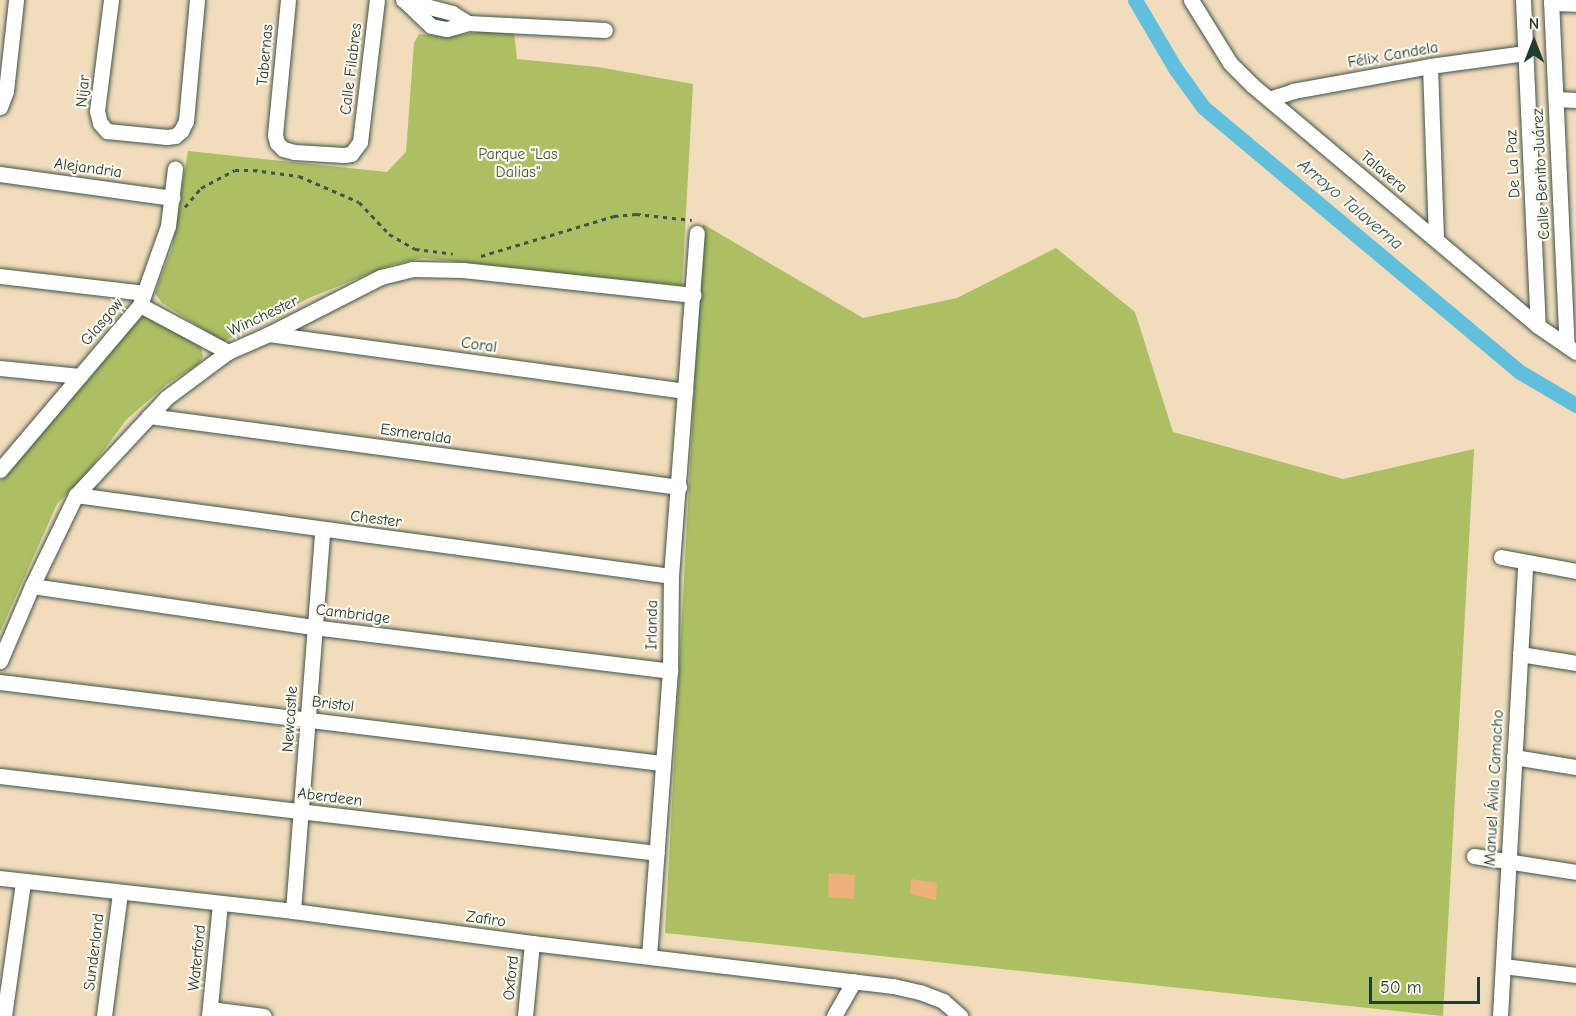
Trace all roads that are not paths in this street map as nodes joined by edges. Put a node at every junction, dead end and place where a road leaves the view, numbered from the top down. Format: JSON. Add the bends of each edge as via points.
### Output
{"nodes":[{"id":1,"x":16,"y":0,"type":"edge"},
{"id":2,"x":111,"y":0,"type":"edge"},
{"id":3,"x":197,"y":0,"type":"edge"},
{"id":4,"x":288,"y":0,"type":"edge"},
{"id":5,"x":377,"y":0,"type":"edge"},
{"id":6,"x":404,"y":0,"type":"edge"},
{"id":7,"x":1194,"y":0,"type":"edge"},
{"id":8,"x":1523,"y":0,"type":"edge"},
{"id":9,"x":1551,"y":2,"type":"edge"},
{"id":10,"x":1576,"y":4,"type":"edge"},
{"id":11,"x":605,"y":30,"type":"dead end"},
{"id":12,"x":1525,"y":53,"type":"junction"},
{"id":13,"x":1430,"y":66,"type":"junction"},
{"id":14,"x":1269,"y":99,"type":"junction"},
{"id":15,"x":1556,"y":99,"type":"junction"},
{"id":16,"x":1576,"y":100,"type":"edge"},
{"id":17,"x":0,"y":107,"type":"edge"},
{"id":18,"x":360,"y":142,"type":"joint"},
{"id":19,"x":175,"y":168,"type":"dead end"},
{"id":20,"x":0,"y":174,"type":"edge"},
{"id":21,"x":1560,"y":193,"type":"junction"},
{"id":22,"x":1576,"y":193,"type":"edge"},
{"id":23,"x":172,"y":198,"type":"junction"},
{"id":24,"x":697,"y":233,"type":"road end"},
{"id":25,"x":1436,"y":239,"type":"junction"},
{"id":26,"x":0,"y":276,"type":"edge"},
{"id":27,"x":1570,"y":289,"type":"edge"},
{"id":28,"x":694,"y":295,"type":"junction"},
{"id":29,"x":142,"y":299,"type":"junction"},
{"id":30,"x":1539,"y":326,"type":"junction"},
{"id":31,"x":269,"y":334,"type":"junction"},
{"id":32,"x":1572,"y":349,"type":"edge"},
{"id":33,"x":228,"y":352,"type":"junction"},
{"id":34,"x":0,"y":368,"type":"edge"},
{"id":35,"x":80,"y":376,"type":"junction"},
{"id":36,"x":685,"y":391,"type":"junction"},
{"id":37,"x":149,"y":416,"type":"junction"},
{"id":38,"x":2,"y":466,"type":"edge"},
{"id":39,"x":679,"y":488,"type":"junction"},
{"id":40,"x":76,"y":495,"type":"junction"},
{"id":41,"x":322,"y":531,"type":"junction"},
{"id":42,"x":1501,"y":557,"type":"dead end"},
{"id":43,"x":1525,"y":562,"type":"junction"},
{"id":44,"x":1576,"y":571,"type":"edge"},
{"id":45,"x":671,"y":576,"type":"junction"},
{"id":46,"x":32,"y":586,"type":"junction"},
{"id":47,"x":313,"y":627,"type":"junction"},
{"id":48,"x":1520,"y":654,"type":"junction"},
{"id":49,"x":0,"y":661,"type":"edge"},
{"id":50,"x":1576,"y":663,"type":"edge"},
{"id":51,"x":670,"y":671,"type":"junction"},
{"id":52,"x":0,"y":682,"type":"edge"},
{"id":53,"x":309,"y":719,"type":"junction"},
{"id":54,"x":1514,"y":757,"type":"junction"},
{"id":55,"x":662,"y":763,"type":"junction"},
{"id":56,"x":1576,"y":767,"type":"edge"},
{"id":57,"x":0,"y":776,"type":"edge"},
{"id":58,"x":301,"y":811,"type":"junction"},
{"id":59,"x":657,"y":853,"type":"junction"},
{"id":60,"x":1474,"y":856,"type":"dead end"},
{"id":61,"x":1508,"y":860,"type":"junction"},
{"id":62,"x":1576,"y":872,"type":"edge"},
{"id":63,"x":0,"y":878,"type":"edge"},
{"id":64,"x":23,"y":882,"type":"junction"},
{"id":65,"x":120,"y":892,"type":"junction"},
{"id":66,"x":220,"y":904,"type":"junction"},
{"id":67,"x":293,"y":911,"type":"junction"},
{"id":68,"x":532,"y":943,"type":"junction"},
{"id":69,"x":649,"y":956,"type":"junction"},
{"id":70,"x":1503,"y":966,"type":"junction"},
{"id":71,"x":1576,"y":975,"type":"edge"},
{"id":72,"x":854,"y":981,"type":"junction"},
{"id":73,"x":209,"y":1013,"type":"edge"},
{"id":74,"x":956,"y":1014,"type":"edge"},
{"id":75,"x":4,"y":1016,"type":"edge"},
{"id":76,"x":105,"y":1016,"type":"edge"},
{"id":77,"x":264,"y":1016,"type":"edge"},
{"id":78,"x":525,"y":1016,"type":"edge"},
{"id":79,"x":834,"y":1016,"type":"edge"},
{"id":80,"x":1500,"y":1016,"type":"edge"}],
"edges":[{"from":1,"to":17,"type":"street","via":[[6,92]]},
{"from":2,"to":3,"type":"street","name":"Nijar","via":[[97,111],[103,127],[107,131],[167,137],[181,131],[186,121]]},
{"from":4,"to":18,"type":"street","name":"Tabernas","via":[[274,135],[277,143],[283,149],[344,155],[351,154]]},
{"from":5,"to":18,"type":"street","name":"Calle Filabres"},
{"from":6,"to":11,"type":"street","via":[[452,13],[468,23]]},
{"from":7,"to":14,"type":"street","name":"Talavera","via":[[1230,63]]},
{"from":8,"to":12,"type":"street","name":"De La Paz"},
{"from":9,"to":10,"type":"street"},
{"from":9,"to":15,"type":"street","name":"Calle Benito Juárez"},
{"from":12,"to":13,"type":"street","name":"Félix Candela"},
{"from":12,"to":30,"type":"street","name":"De La Paz"},
{"from":13,"to":14,"type":"street","name":"Félix Candela","via":[[1293,91]]},
{"from":13,"to":25,"type":"street"},
{"from":14,"to":25,"type":"street","name":"Talavera"},
{"from":15,"to":16,"type":"street"},
{"from":15,"to":21,"type":"street","name":"Calle Benito Juárez"},
{"from":19,"to":23,"type":"street","name":"Glasgow"},
{"from":20,"to":23,"type":"street","name":"Alejandria"},
{"from":21,"to":22,"type":"street"},
{"from":21,"to":27,"type":"street","name":"Calle Benito Juárez"},
{"from":23,"to":29,"type":"street","name":"Glasgow","via":[[168,226]]},
{"from":24,"to":28,"type":"street","name":"Irlanda"},
{"from":25,"to":30,"type":"street","name":"Talavera"},
{"from":26,"to":29,"type":"street"},
{"from":27,"to":32,"type":"street","name":"Calle Benito Juárez"},
{"from":28,"to":31,"type":"street","name":"Winchester","via":[[463,270],[412,269],[381,278]]},
{"from":28,"to":36,"type":"street","name":"Irlanda"},
{"from":29,"to":33,"type":"street"},
{"from":29,"to":35,"type":"street","name":"Glasgow"},
{"from":30,"to":32,"type":"street","name":"Talavera"},
{"from":31,"to":33,"type":"street","name":"Winchester"},
{"from":31,"to":36,"type":"street","name":"Coral"},
{"from":33,"to":37,"type":"street","name":"Winchester","via":[[186,381]]},
{"from":34,"to":35,"type":"street"},
{"from":35,"to":38,"type":"street","name":"Glasgow"},
{"from":36,"to":39,"type":"street","name":"Irlanda"},
{"from":37,"to":39,"type":"street","name":"Esmeralda"},
{"from":37,"to":40,"type":"street","name":"Winchester"},
{"from":39,"to":45,"type":"street","name":"Irlanda"},
{"from":40,"to":41,"type":"street","name":"Chester"},
{"from":40,"to":46,"type":"street","name":"Winchester"},
{"from":41,"to":45,"type":"street","name":"Chester"},
{"from":41,"to":47,"type":"street","name":"Newcastle"},
{"from":42,"to":43,"type":"street"},
{"from":43,"to":44,"type":"street"},
{"from":43,"to":48,"type":"street","name":"Manuel Ávila Camacho"},
{"from":45,"to":51,"type":"street","name":"Irlanda"},
{"from":46,"to":47,"type":"street","name":"Cambridge"},
{"from":46,"to":49,"type":"street","name":"Winchester"},
{"from":47,"to":51,"type":"street","name":"Cambridge"},
{"from":47,"to":53,"type":"street","name":"Newcastle"},
{"from":48,"to":50,"type":"street"},
{"from":48,"to":54,"type":"street","name":"Manuel Ávila Camacho"},
{"from":51,"to":55,"type":"street","name":"Irlanda"},
{"from":52,"to":53,"type":"street","name":"Bristol"},
{"from":53,"to":55,"type":"street","name":"Bristol"},
{"from":53,"to":58,"type":"street","name":"Newcastle"},
{"from":54,"to":56,"type":"street"},
{"from":54,"to":61,"type":"street","name":"Manuel Ávila Camacho"},
{"from":55,"to":59,"type":"street","name":"Irlanda"},
{"from":57,"to":58,"type":"street","name":"Aberdeen"},
{"from":58,"to":59,"type":"street","name":"Aberdeen"},
{"from":58,"to":67,"type":"street","name":"Newcastle"},
{"from":59,"to":69,"type":"street","name":"Irlanda"},
{"from":60,"to":61,"type":"street"},
{"from":61,"to":62,"type":"street"},
{"from":61,"to":70,"type":"street","name":"Manuel Ávila Camacho"},
{"from":63,"to":64,"type":"street","name":"Zafiro"},
{"from":64,"to":65,"type":"street","name":"Zafiro"},
{"from":64,"to":75,"type":"street"},
{"from":65,"to":66,"type":"street","name":"Zafiro"},
{"from":65,"to":76,"type":"street","name":"Sunderland"},
{"from":66,"to":67,"type":"street","name":"Zafiro"},
{"from":66,"to":73,"type":"street","name":"Waterford"},
{"from":67,"to":68,"type":"street","name":"Zafiro"},
{"from":68,"to":69,"type":"street","name":"Zafiro"},
{"from":68,"to":78,"type":"street","name":"Oxford"},
{"from":69,"to":72,"type":"street","name":"Zafiro"},
{"from":70,"to":71,"type":"street"},
{"from":70,"to":80,"type":"street","name":"Manuel Ávila Camacho"},
{"from":72,"to":74,"type":"street","name":"Zafiro","via":[[920,992],[943,1001]]},
{"from":72,"to":79,"type":"street"},
{"from":73,"to":77,"type":"street"}]}
